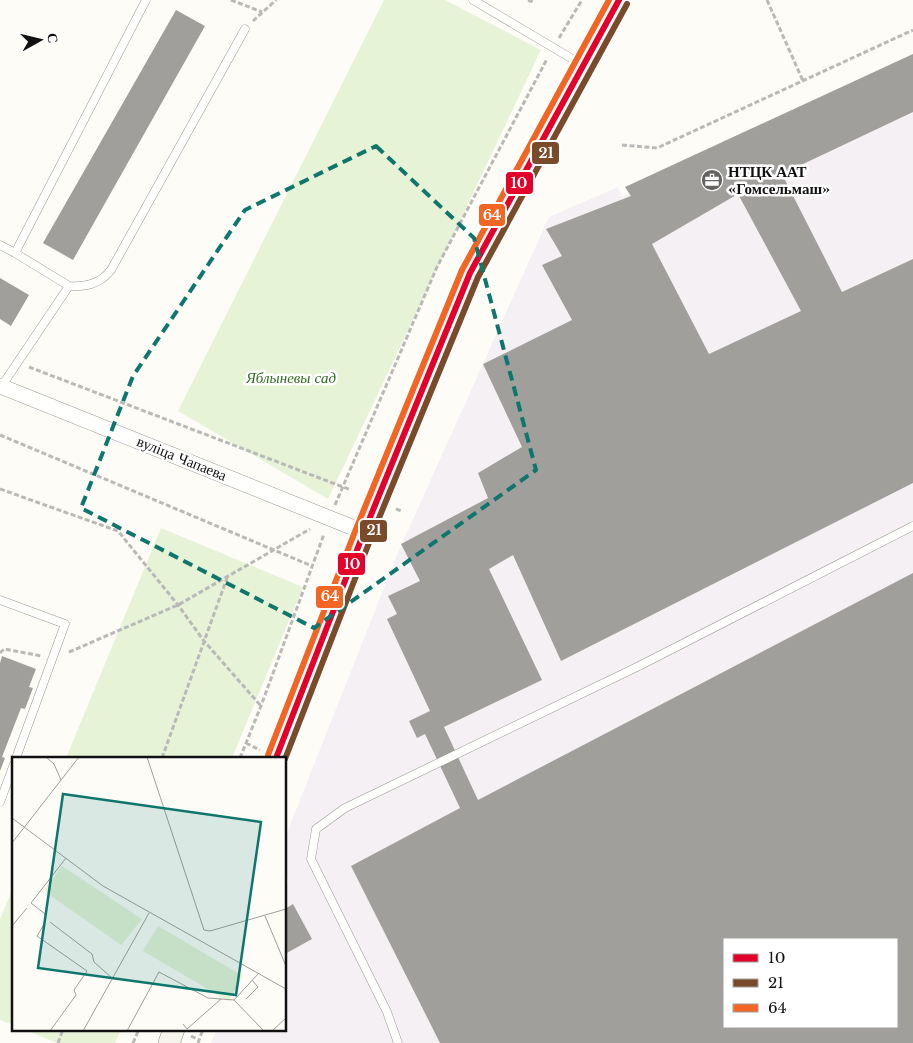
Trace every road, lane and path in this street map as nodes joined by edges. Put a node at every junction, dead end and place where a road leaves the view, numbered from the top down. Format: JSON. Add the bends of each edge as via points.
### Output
{"nodes":[{"id":1,"x":146,"y":0,"type":"edge"},
{"id":2,"x":231,"y":0,"type":"edge"},
{"id":3,"x":276,"y":0,"type":"edge"},
{"id":4,"x":473,"y":0,"type":"edge"},
{"id":5,"x":528,"y":0,"type":"edge"},
{"id":6,"x":582,"y":0,"type":"edge"},
{"id":7,"x":619,"y":0,"type":"edge"},
{"id":8,"x":767,"y":0,"type":"edge"},
{"id":9,"x":534,"y":3,"type":"dead end"},
{"id":10,"x":262,"y":12,"type":"junction"},
{"id":11,"x":245,"y":29,"type":"joint"},
{"id":12,"x":913,"y":30,"type":"edge"},
{"id":13,"x":558,"y":40,"type":"dead end"},
{"id":14,"x":548,"y":56,"type":"dead end"},
{"id":15,"x":583,"y":65,"type":"junction"},
{"id":16,"x":803,"y":80,"type":"junction"},
{"id":17,"x":622,"y":145,"type":"dead end"},
{"id":18,"x":0,"y":245,"type":"edge"},
{"id":19,"x":15,"y":253,"type":"junction"},
{"id":20,"x":69,"y":286,"type":"junction"},
{"id":21,"x":18,"y":363,"type":"junction"},
{"id":22,"x":1,"y":386,"type":"edge"},
{"id":23,"x":0,"y":435,"type":"edge"},
{"id":24,"x":342,"y":486,"type":"junction"},
{"id":25,"x":0,"y":489,"type":"edge"},
{"id":26,"x":351,"y":490,"type":"dead end"},
{"id":27,"x":396,"y":508,"type":"dead end"},
{"id":28,"x":402,"y":511,"type":"dead end"},
{"id":29,"x":330,"y":517,"type":"junction"},
{"id":30,"x":913,"y":526,"type":"edge"},
{"id":31,"x":364,"y":532,"type":"junction"},
{"id":32,"x":274,"y":550,"type":"junction"},
{"id":33,"x":312,"y":566,"type":"junction"},
{"id":34,"x":227,"y":578,"type":"junction"},
{"id":35,"x":0,"y":600,"type":"edge"},
{"id":36,"x":178,"y":605,"type":"junction"},
{"id":37,"x":204,"y":641,"type":"junction"},
{"id":38,"x":0,"y":653,"type":"edge"},
{"id":39,"x":53,"y":658,"type":"junction"},
{"id":40,"x":262,"y":706,"type":"junction"},
{"id":41,"x":16,"y":757,"type":"edge"},
{"id":42,"x":162,"y":757,"type":"edge"},
{"id":43,"x":240,"y":757,"type":"edge"},
{"id":44,"x":276,"y":757,"type":"edge"},
{"id":45,"x":12,"y":769,"type":"edge"},
{"id":46,"x":0,"y":802,"type":"edge"},
{"id":47,"x":63,"y":1030,"type":"edge"},
{"id":48,"x":139,"y":1030,"type":"edge"},
{"id":49,"x":174,"y":1030,"type":"edge"},
{"id":50,"x":204,"y":1030,"type":"edge"},
{"id":51,"x":58,"y":1043,"type":"edge"},
{"id":52,"x":133,"y":1043,"type":"edge"},
{"id":53,"x":169,"y":1043,"type":"edge"},
{"id":54,"x":198,"y":1043,"type":"edge"},
{"id":55,"x":398,"y":1043,"type":"edge"}],
"edges":[{"from":1,"to":19,"type":"lane"},
{"from":2,"to":10,"type":"path"},
{"from":3,"to":10,"type":"path"},
{"from":4,"to":15,"type":"lane"},
{"from":5,"to":9,"type":"path"},
{"from":6,"to":13,"type":"path"},
{"from":7,"to":15,"type":"street"},
{"from":8,"to":16,"type":"path"},
{"from":10,"to":11,"type":"path"},
{"from":11,"to":20,"type":"lane","via":[[111,270],[92,284]]},
{"from":12,"to":16,"type":"path"},
{"from":14,"to":24,"type":"path","via":[[437,267]]},
{"from":15,"to":31,"type":"street","via":[[470,273]]},
{"from":16,"to":17,"type":"path","via":[[657,148]]},
{"from":18,"to":19,"type":"lane"},
{"from":19,"to":20,"type":"lane"},
{"from":20,"to":21,"type":"lane"},
{"from":21,"to":22,"type":"lane"},
{"from":21,"to":24,"type":"path"},
{"from":22,"to":29,"type":"street","name":"вуліца Чапаева"},
{"from":23,"to":32,"type":"path"},
{"from":24,"to":26,"type":"path"},
{"from":24,"to":29,"type":"path"},
{"from":25,"to":36,"type":"path","via":[[118,531]]},
{"from":27,"to":28,"type":"path"},
{"from":29,"to":31,"type":"street","name":"вуліца Чапаева"},
{"from":29,"to":32,"type":"path"},
{"from":29,"to":33,"type":"path"},
{"from":30,"to":55,"type":"lane","via":[[639,666],[345,808],[316,829],[311,858],[387,1012]]},
{"from":31,"to":44,"type":"street"},
{"from":32,"to":33,"type":"path"},
{"from":32,"to":34,"type":"path"},
{"from":33,"to":40,"type":"path"},
{"from":34,"to":36,"type":"path"},
{"from":34,"to":37,"type":"path"},
{"from":35,"to":39,"type":"lane","via":[[65,624]]},
{"from":36,"to":37,"type":"path"},
{"from":36,"to":39,"type":"path"},
{"from":37,"to":40,"type":"path"},
{"from":37,"to":42,"type":"path"},
{"from":38,"to":39,"type":"path","via":[[4,649]]},
{"from":39,"to":41,"type":"lane"},
{"from":40,"to":43,"type":"path"},
{"from":45,"to":46,"type":"lane"},
{"from":47,"to":51,"type":"path"},
{"from":48,"to":52,"type":"path"},
{"from":49,"to":53,"type":"street"},
{"from":50,"to":54,"type":"path"}]}
